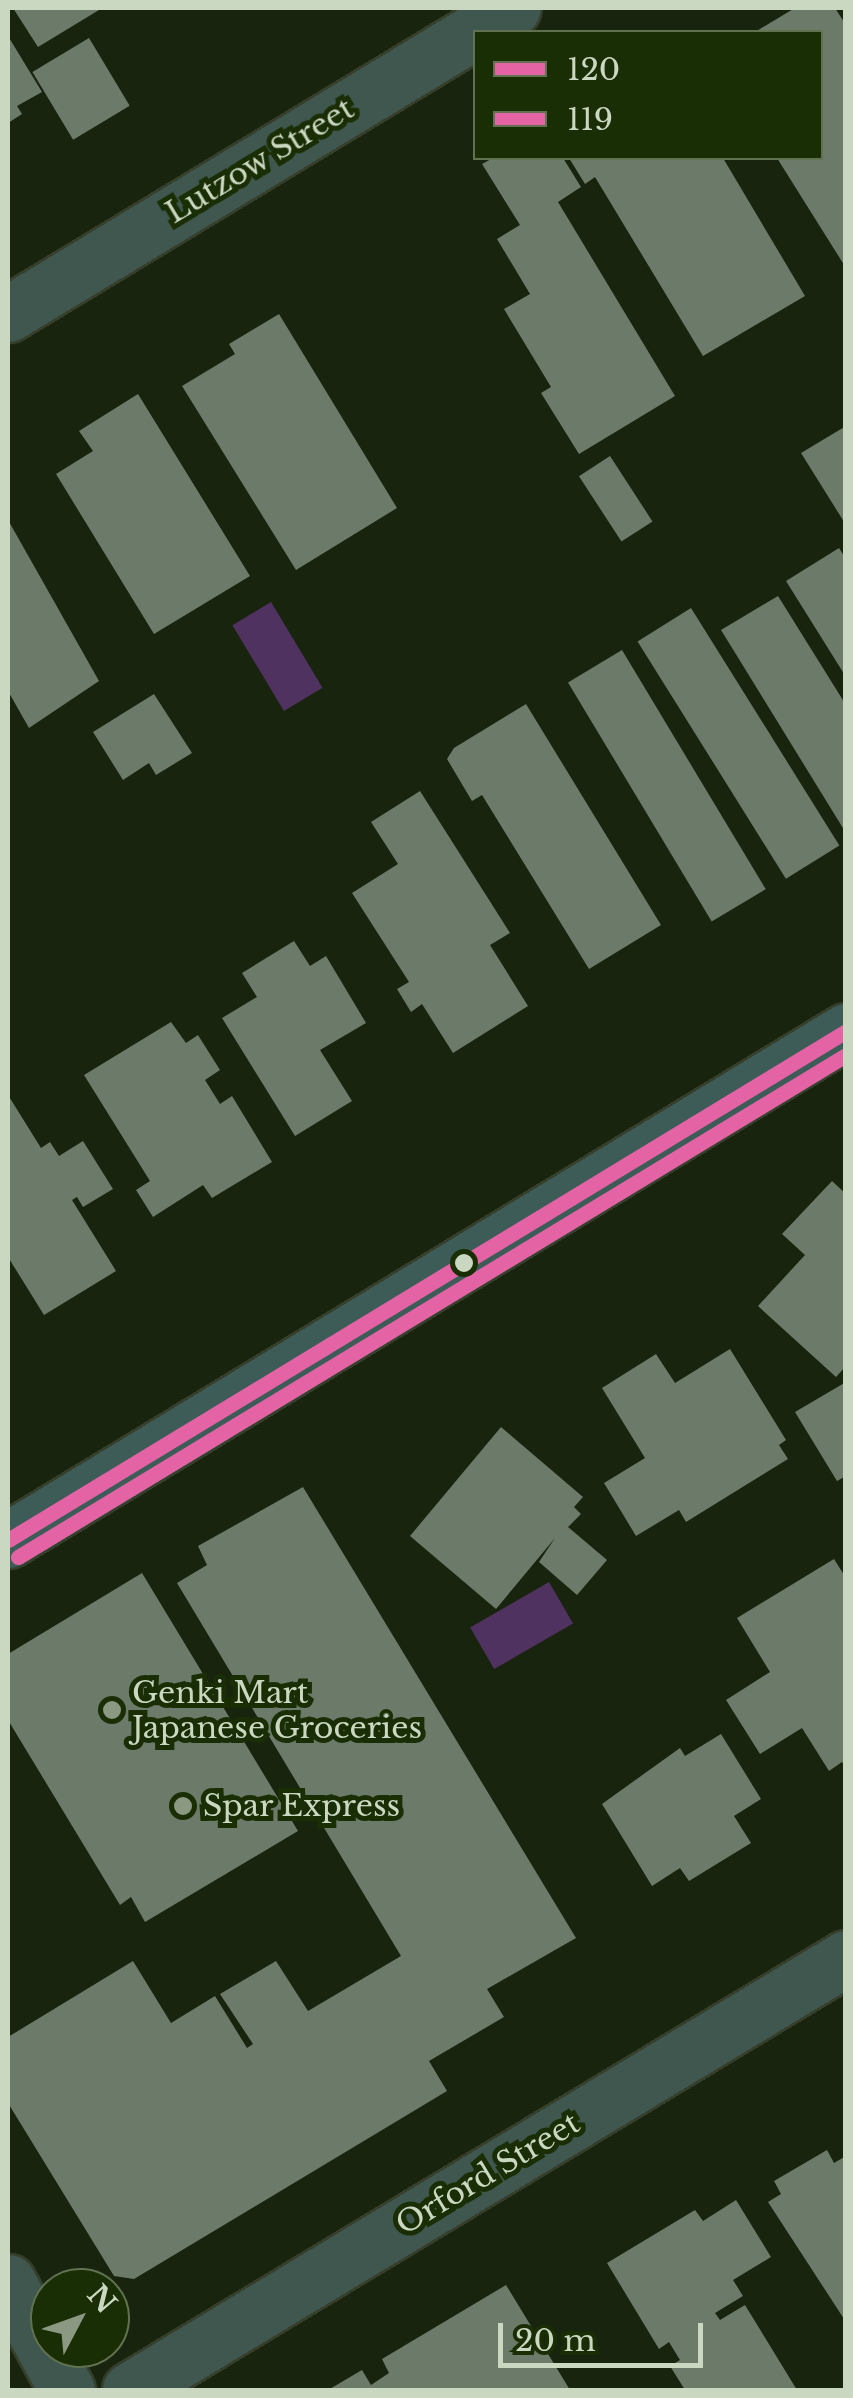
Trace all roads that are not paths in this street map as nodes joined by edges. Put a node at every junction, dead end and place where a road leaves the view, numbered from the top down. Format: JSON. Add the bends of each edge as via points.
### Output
{"nodes":[{"id":1,"x":514,"y":8,"type":"edge"},
{"id":2,"x":478,"y":30,"type":"edge"},
{"id":3,"x":473,"y":33,"type":"edge"},
{"id":4,"x":8,"y":314,"type":"edge"},
{"id":5,"x":846,"y":1031,"type":"edge"},
{"id":6,"x":8,"y":1540,"type":"edge"},
{"id":7,"x":846,"y":1958,"type":"edge"},
{"id":8,"x":8,"y":2282,"type":"edge"},
{"id":9,"x":67,"y":2390,"type":"edge"},
{"id":10,"x":130,"y":2390,"type":"edge"}],
"edges":[{"from":1,"to":2,"type":"street","name":"Lutzow Street"},
{"from":3,"to":4,"type":"street","name":"Lutzow Street"},
{"from":5,"to":6,"type":"main road"},
{"from":7,"to":10,"type":"street","name":"Orford Street"},
{"from":8,"to":9,"type":"street"}]}
